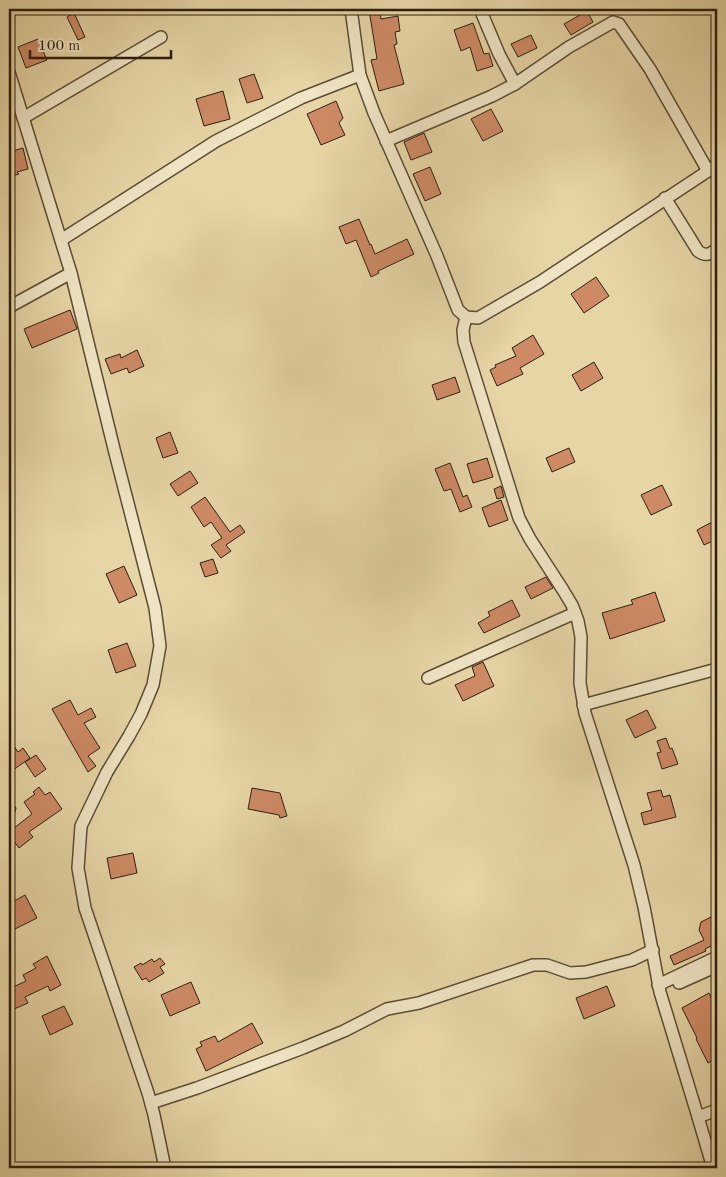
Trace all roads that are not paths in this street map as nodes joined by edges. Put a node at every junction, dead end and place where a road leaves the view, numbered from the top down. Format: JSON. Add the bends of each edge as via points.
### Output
{"nodes":[{"id":1,"x":351,"y":9,"type":"edge"},
{"id":2,"x":480,"y":9,"type":"edge"},
{"id":3,"x":162,"y":37,"type":"dead end"},
{"id":4,"x":9,"y":72,"type":"edge"},
{"id":5,"x":360,"y":75,"type":"junction"},
{"id":6,"x":515,"y":84,"type":"junction"},
{"id":7,"x":24,"y":118,"type":"junction"},
{"id":8,"x":386,"y":141,"type":"junction"},
{"id":9,"x":713,"y":168,"type":"edge"},
{"id":10,"x":665,"y":198,"type":"junction"},
{"id":11,"x":61,"y":240,"type":"junction"},
{"id":12,"x":717,"y":249,"type":"edge"},
{"id":13,"x":71,"y":273,"type":"junction"},
{"id":14,"x":9,"y":307,"type":"edge"},
{"id":15,"x":466,"y":318,"type":"junction"},
{"id":16,"x":575,"y":612,"type":"junction"},
{"id":17,"x":717,"y":669,"type":"edge"},
{"id":18,"x":428,"y":678,"type":"dead end"},
{"id":19,"x":583,"y":705,"type":"junction"},
{"id":20,"x":652,"y":950,"type":"junction"},
{"id":21,"x":717,"y":957,"type":"edge"},
{"id":22,"x":717,"y":966,"type":"edge"},
{"id":23,"x":659,"y":988,"type":"junction"},
{"id":24,"x":151,"y":1103,"type":"junction"},
{"id":25,"x":717,"y":1110,"type":"edge"},
{"id":26,"x":698,"y":1117,"type":"junction"},
{"id":27,"x":165,"y":1168,"type":"edge"},
{"id":28,"x":712,"y":1168,"type":"edge"}],
"edges":[{"from":1,"to":5,"type":"street"},
{"from":2,"to":6,"type":"street"},
{"from":3,"to":7,"type":"street"},
{"from":4,"to":7,"type":"street"},
{"from":5,"to":8,"type":"street"},
{"from":5,"to":11,"type":"street","via":[[301,98],[216,141]]},
{"from":6,"to":8,"type":"street"},
{"from":6,"to":9,"type":"street","via":[[569,47],[616,22]]},
{"from":7,"to":11,"type":"street"},
{"from":8,"to":15,"type":"street","via":[[458,310]]},
{"from":9,"to":10,"type":"street"},
{"from":10,"to":12,"type":"street","via":[[698,251],[708,255]]},
{"from":10,"to":15,"type":"street","via":[[506,302],[478,318]]},
{"from":11,"to":13,"type":"street"},
{"from":13,"to":14,"type":"street"},
{"from":13,"to":24,"type":"street","via":[[155,608],[160,646],[153,685],[141,714],[107,772],[82,826],[78,868],[85,908]]},
{"from":15,"to":16,"type":"street","via":[[464,342],[514,506],[530,540]]},
{"from":16,"to":18,"type":"street"},
{"from":16,"to":19,"type":"street","via":[[581,637]]},
{"from":17,"to":19,"type":"street"},
{"from":19,"to":20,"type":"street","via":[[632,857]]},
{"from":20,"to":23,"type":"street"},
{"from":20,"to":24,"type":"street","via":[[632,960],[586,972],[570,973],[547,965],[533,965],[419,1003],[387,1008],[344,1031],[215,1082]]},
{"from":21,"to":23,"type":"street"},
{"from":22,"to":23,"type":"street"},
{"from":23,"to":26,"type":"street"},
{"from":24,"to":27,"type":"street"},
{"from":25,"to":26,"type":"street"},
{"from":26,"to":28,"type":"street"}]}
